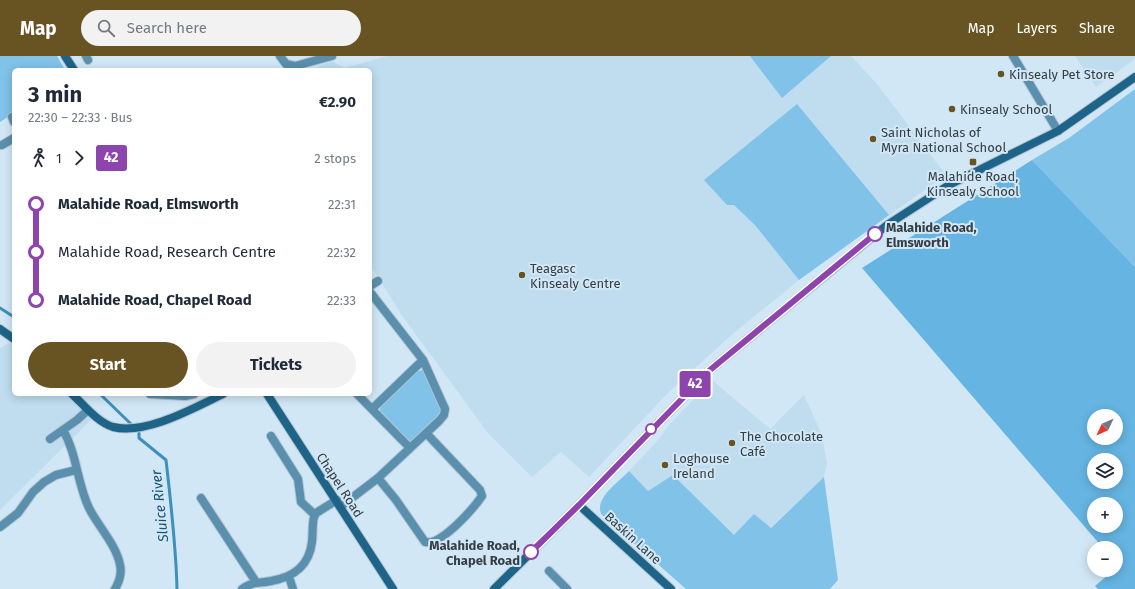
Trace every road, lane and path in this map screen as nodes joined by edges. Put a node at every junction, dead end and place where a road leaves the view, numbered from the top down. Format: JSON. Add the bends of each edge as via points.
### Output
{"nodes":[{"id":1,"x":65,"y":56,"type":"edge"},
{"id":2,"x":280,"y":56,"type":"edge"},
{"id":3,"x":332,"y":56,"type":"edge"},
{"id":4,"x":1013,"y":56,"type":"edge"},
{"id":5,"x":73,"y":68,"type":"edge"},
{"id":6,"x":1135,"y":77,"type":"edge"},
{"id":7,"x":1058,"y":131,"type":"junction"},
{"id":8,"x":12,"y":139,"type":"edge"},
{"id":9,"x":2,"y":145,"type":"dead end"},
{"id":10,"x":378,"y":281,"type":"dead end"},
{"id":11,"x":372,"y":285,"type":"edge"},
{"id":12,"x":372,"y":295,"type":"edge"},
{"id":13,"x":0,"y":329,"type":"edge"},
{"id":14,"x":12,"y":338,"type":"edge"},
{"id":15,"x":423,"y":360,"type":"junction"},
{"id":16,"x":74,"y":396,"type":"edge"},
{"id":17,"x":218,"y":396,"type":"edge"},
{"id":18,"x":268,"y":396,"type":"edge"},
{"id":19,"x":359,"y":396,"type":"edge"},
{"id":20,"x":372,"y":409,"type":"junction"},
{"id":21,"x":88,"y":410,"type":"junction"},
{"id":22,"x":63,"y":430,"type":"junction"},
{"id":23,"x":426,"y":433,"type":"junction"},
{"id":24,"x":271,"y":436,"type":"dead end"},
{"id":25,"x":50,"y":439,"type":"dead end"},
{"id":26,"x":410,"y":448,"type":"junction"},
{"id":27,"x":76,"y":470,"type":"junction"},
{"id":28,"x":378,"y":478,"type":"junction"},
{"id":29,"x":201,"y":498,"type":"dead end"},
{"id":30,"x":338,"y":503,"type":"junction"},
{"id":31,"x":579,"y":505,"type":"junction"},
{"id":32,"x":315,"y":515,"type":"junction"},
{"id":33,"x":0,"y":527,"type":"edge"},
{"id":34,"x":549,"y":571,"type":"dead end"},
{"id":35,"x":289,"y":577,"type":"junction"},
{"id":36,"x":256,"y":582,"type":"junction"},
{"id":37,"x":115,"y":589,"type":"edge"},
{"id":38,"x":242,"y":589,"type":"edge"},
{"id":39,"x":293,"y":589,"type":"edge"},
{"id":40,"x":393,"y":589,"type":"edge"},
{"id":41,"x":494,"y":589,"type":"edge"},
{"id":42,"x":567,"y":589,"type":"edge"},
{"id":43,"x":671,"y":589,"type":"edge"}],
"edges":[{"from":1,"to":5,"type":"main road"},
{"from":2,"to":3,"type":"street","via":[[286,64],[295,66]]},
{"from":4,"to":7,"type":"street"},
{"from":6,"to":7,"type":"main road"},
{"from":7,"to":31,"type":"main road","via":[[949,184],[887,225],[710,370]]},
{"from":8,"to":9,"type":"street"},
{"from":10,"to":11,"type":"street"},
{"from":12,"to":15,"type":"street"},
{"from":13,"to":14,"type":"main road"},
{"from":15,"to":20,"type":"street"},
{"from":15,"to":23,"type":"street","via":[[446,409],[444,415]]},
{"from":16,"to":21,"type":"main road"},
{"from":17,"to":21,"type":"main road","via":[[153,424],[130,428],[113,427]]},
{"from":18,"to":30,"type":"main road","name":"Chapel Road"},
{"from":19,"to":20,"type":"street"},
{"from":20,"to":26,"type":"street"},
{"from":21,"to":22,"type":"street"},
{"from":22,"to":25,"type":"street"},
{"from":22,"to":27,"type":"street","via":[[70,443]]},
{"from":23,"to":26,"type":"street"},
{"from":23,"to":28,"type":"street","via":[[480,490],[482,496],[449,532],[431,544],[425,542]]},
{"from":24,"to":32,"type":"street","via":[[298,480],[302,502]]},
{"from":26,"to":28,"type":"street"},
{"from":27,"to":33,"type":"street","via":[[62,472],[44,482],[33,492],[18,514]]},
{"from":27,"to":37,"type":"street","via":[[90,510],[118,557],[120,571]]},
{"from":28,"to":30,"type":"street"},
{"from":29,"to":36,"type":"street"},
{"from":30,"to":32,"type":"street"},
{"from":30,"to":40,"type":"main road","name":"Chapel Road"},
{"from":31,"to":41,"type":"main road"},
{"from":31,"to":43,"type":"main road","name":"Baskin Lane"},
{"from":32,"to":35,"type":"street","via":[[310,553],[300,569]]},
{"from":34,"to":42,"type":"street"},
{"from":35,"to":36,"type":"street","via":[[271,582]]},
{"from":35,"to":39,"type":"street"},
{"from":36,"to":38,"type":"street"}]}
